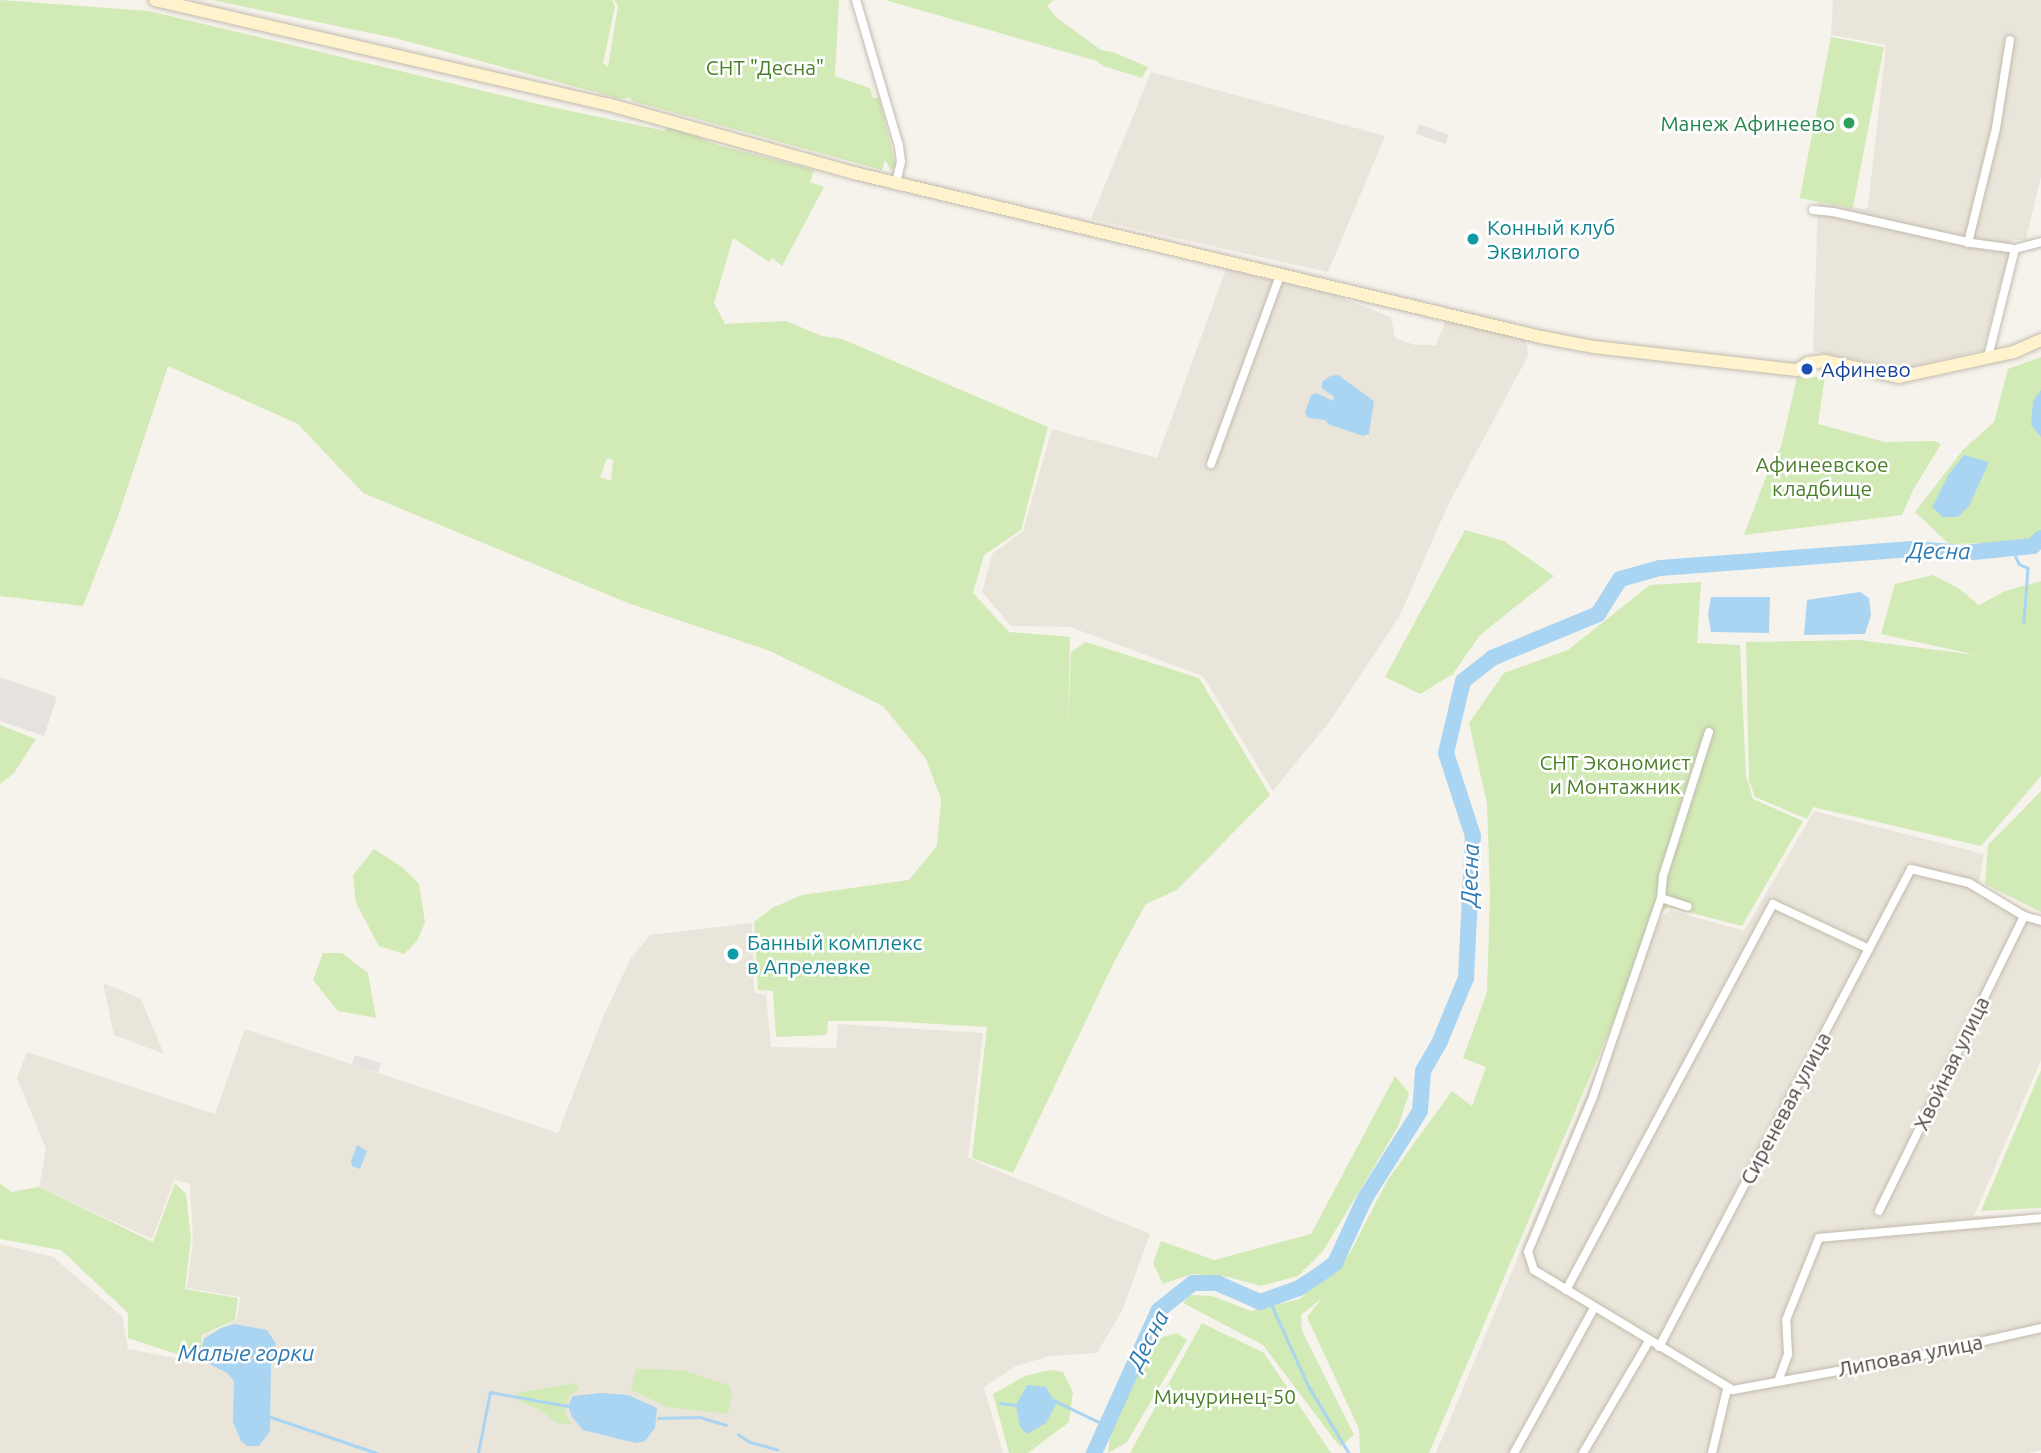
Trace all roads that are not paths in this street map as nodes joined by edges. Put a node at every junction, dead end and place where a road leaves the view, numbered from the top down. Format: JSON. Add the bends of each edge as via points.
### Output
{"nodes":[{"id":1,"x":155,"y":0,"type":"edge"},
{"id":2,"x":856,"y":0,"type":"edge"},
{"id":3,"x":2010,"y":40,"type":"dead end"},
{"id":4,"x":896,"y":182,"type":"junction"},
{"id":5,"x":1813,"y":211,"type":"dead end"},
{"id":6,"x":2041,"y":242,"type":"edge"},
{"id":7,"x":1968,"y":243,"type":"junction"},
{"id":8,"x":2015,"y":249,"type":"junction"},
{"id":9,"x":1281,"y":273,"type":"junction"},
{"id":10,"x":2041,"y":340,"type":"edge"},
{"id":11,"x":1988,"y":357,"type":"junction"},
{"id":12,"x":1211,"y":464,"type":"dead end"},
{"id":13,"x":1709,"y":732,"type":"dead end"},
{"id":14,"x":1661,"y":898,"type":"junction"},
{"id":15,"x":1688,"y":907,"type":"dead end"},
{"id":16,"x":2024,"y":916,"type":"junction"},
{"id":17,"x":2041,"y":921,"type":"edge"},
{"id":18,"x":1869,"y":948,"type":"junction"},
{"id":19,"x":1879,"y":1211,"type":"dead end"},
{"id":20,"x":2041,"y":1218,"type":"edge"},
{"id":21,"x":1566,"y":1290,"type":"junction"},
{"id":22,"x":1594,"y":1307,"type":"junction"},
{"id":23,"x":2041,"y":1328,"type":"edge"},
{"id":24,"x":1649,"y":1342,"type":"junction"},
{"id":25,"x":1659,"y":1347,"type":"junction"},
{"id":26,"x":1779,"y":1379,"type":"junction"},
{"id":27,"x":1727,"y":1389,"type":"junction"},
{"id":28,"x":1514,"y":1453,"type":"edge"},
{"id":29,"x":1583,"y":1453,"type":"edge"},
{"id":30,"x":1712,"y":1453,"type":"edge"}],
"edges":[{"from":1,"to":4,"type":"street","via":[[607,104]]},
{"from":2,"to":4,"type":"street","via":[[899,146]]},
{"from":3,"to":7,"type":"street","via":[[1996,128]]},
{"from":4,"to":9,"type":"street"},
{"from":5,"to":7,"type":"street"},
{"from":6,"to":8,"type":"street"},
{"from":7,"to":8,"type":"street"},
{"from":8,"to":11,"type":"street"},
{"from":9,"to":11,"type":"street","via":[[1594,347],[1797,370],[1825,361],[1899,377]]},
{"from":9,"to":12,"type":"street"},
{"from":10,"to":11,"type":"street"},
{"from":13,"to":14,"type":"street","via":[[1663,876]]},
{"from":14,"to":15,"type":"street"},
{"from":14,"to":21,"type":"street","via":[[1593,1097],[1528,1252],[1534,1270]]},
{"from":16,"to":17,"type":"street"},
{"from":16,"to":18,"type":"street","name":"Сиреневая улица","via":[[1969,883],[1911,869]]},
{"from":16,"to":19,"type":"street","name":"Хвойная улица"},
{"from":18,"to":21,"type":"street","via":[[1773,904]]},
{"from":18,"to":25,"type":"street","name":"Сиреневая улица"},
{"from":20,"to":26,"type":"street","via":[[1819,1238],[1786,1320],[1788,1354]]},
{"from":21,"to":22,"type":"street"},
{"from":22,"to":24,"type":"street"},
{"from":22,"to":28,"type":"street"},
{"from":23,"to":26,"type":"street","name":"Липовая улица","via":[[1909,1358]]},
{"from":24,"to":25,"type":"street"},
{"from":24,"to":29,"type":"street"},
{"from":25,"to":27,"type":"street"},
{"from":26,"to":27,"type":"street","name":"Липовая улица"},
{"from":27,"to":30,"type":"street"}]}
